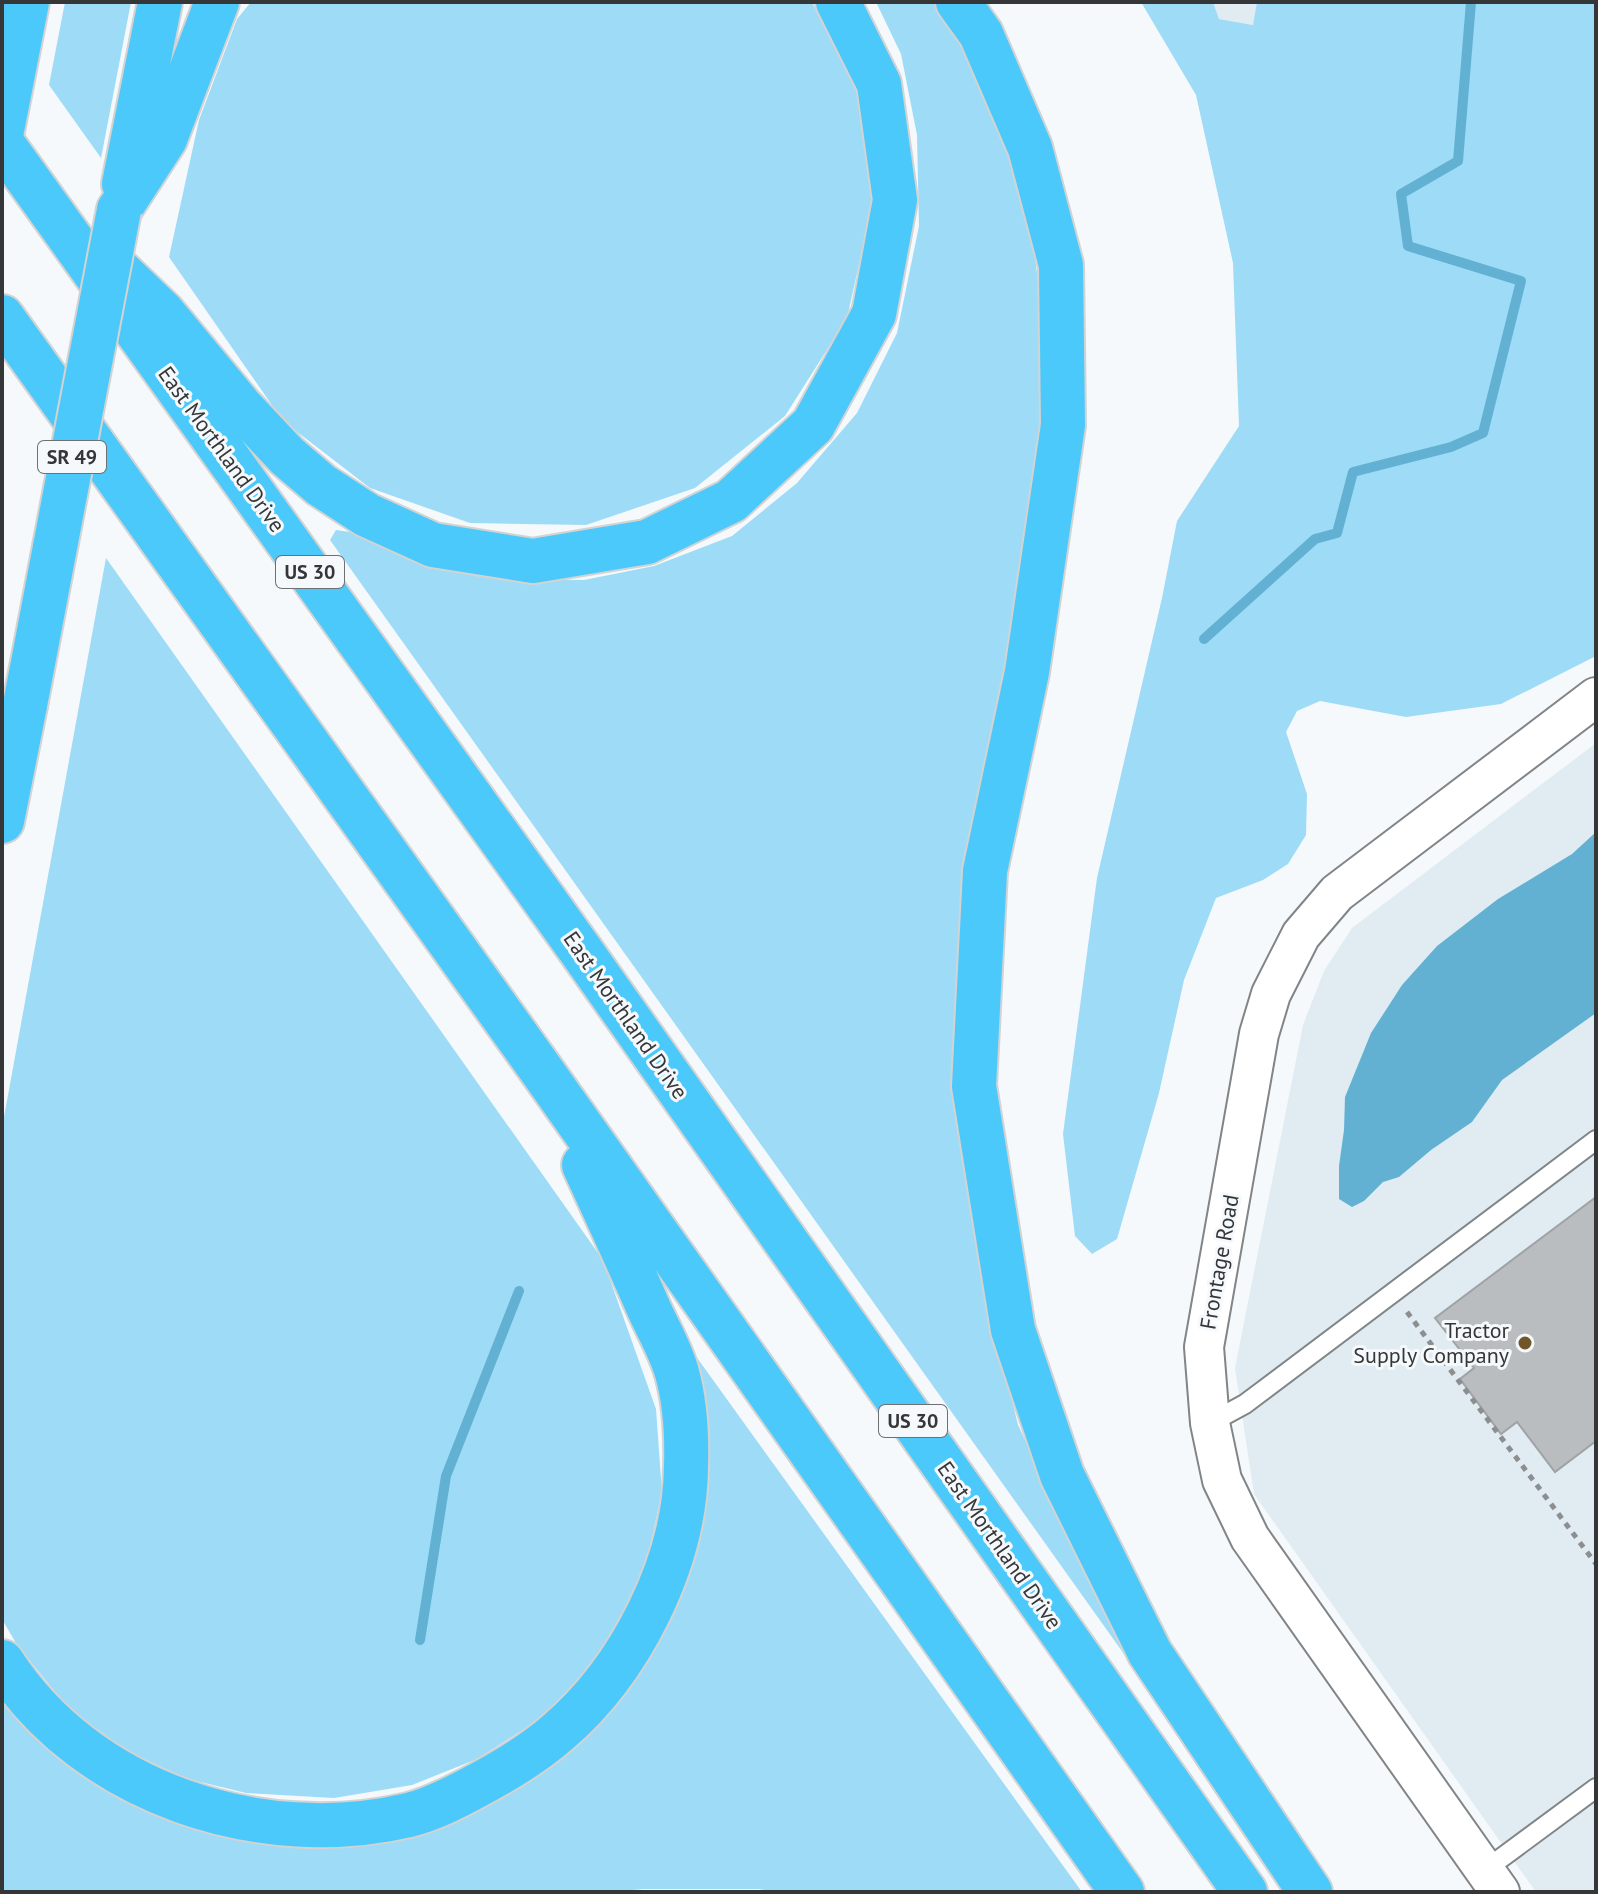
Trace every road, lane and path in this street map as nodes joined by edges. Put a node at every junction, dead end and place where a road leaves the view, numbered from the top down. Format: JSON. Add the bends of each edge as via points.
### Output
{"nodes":[{"id":1,"x":27,"y":2,"type":"edge"},
{"id":2,"x":160,"y":2,"type":"edge"},
{"id":3,"x":217,"y":2,"type":"edge"},
{"id":4,"x":838,"y":2,"type":"edge"},
{"id":5,"x":958,"y":2,"type":"edge"},
{"id":6,"x":2,"y":130,"type":"edge"},
{"id":7,"x":2,"y":143,"type":"edge"},
{"id":8,"x":39,"y":194,"type":"junction"},
{"id":9,"x":119,"y":210,"type":"junction"},
{"id":10,"x":2,"y":317,"type":"edge"},
{"id":11,"x":1596,"y":697,"type":"edge"},
{"id":12,"x":2,"y":821,"type":"edge"},
{"id":13,"x":542,"y":1071,"type":"junction"},
{"id":14,"x":1596,"y":1140,"type":"edge"},
{"id":15,"x":1405,"y":1311,"type":"dead end"},
{"id":16,"x":1210,"y":1423,"type":"junction"},
{"id":17,"x":1596,"y":1564,"type":"edge"},
{"id":18,"x":2,"y":1662,"type":"edge"},
{"id":19,"x":1596,"y":1788,"type":"edge"},
{"id":20,"x":1493,"y":1881,"type":"edge"},
{"id":21,"x":1122,"y":1892,"type":"edge"},
{"id":22,"x":1245,"y":1892,"type":"edge"},
{"id":23,"x":1310,"y":1892,"type":"edge"}],
"edges":[{"from":1,"to":6,"type":"highway"},
{"from":2,"to":9,"type":"highway","number":"SR 49"},
{"from":3,"to":9,"type":"highway","via":[[165,139]]},
{"from":4,"to":8,"type":"highway","via":[[879,84],[895,200],[874,314],[813,425],[731,501],[647,542],[533,561],[433,545],[367,515],[287,456],[163,313]]},
{"from":5,"to":23,"type":"highway","via":[[981,34],[1030,148],[1061,265],[1063,425],[1027,672],[985,871],[974,1086],[1013,1330],[1062,1475],[1150,1653]]},
{"from":7,"to":8,"type":"highway","name":"East Morthland Drive","number":"US 30"},
{"from":8,"to":22,"type":"highway","name":"East Morthland Drive","number":"US 30"},
{"from":9,"to":12,"type":"highway","number":"SR 49","bridge":true},
{"from":10,"to":13,"type":"highway"},
{"from":11,"to":16,"type":"street","name":"Frontage Road","via":[[1337,893],[1301,935],[1271,994],[1259,1034],[1204,1347]]},
{"from":13,"to":18,"type":"highway","via":[[677,1372],[685,1419],[683,1512],[673,1552],[635,1637],[599,1690],[558,1733],[508,1769],[454,1798],[410,1814],[317,1825],[218,1812],[133,1780],[50,1721]]},
{"from":13,"to":21,"type":"highway"},
{"from":14,"to":16,"type":"lane","via":[[1245,1404]]},
{"from":15,"to":17,"type":"path"},
{"from":16,"to":20,"type":"street","name":"Frontage Road","via":[[1222,1480],[1250,1538]]},
{"from":19,"to":20,"type":"lane"}]}
